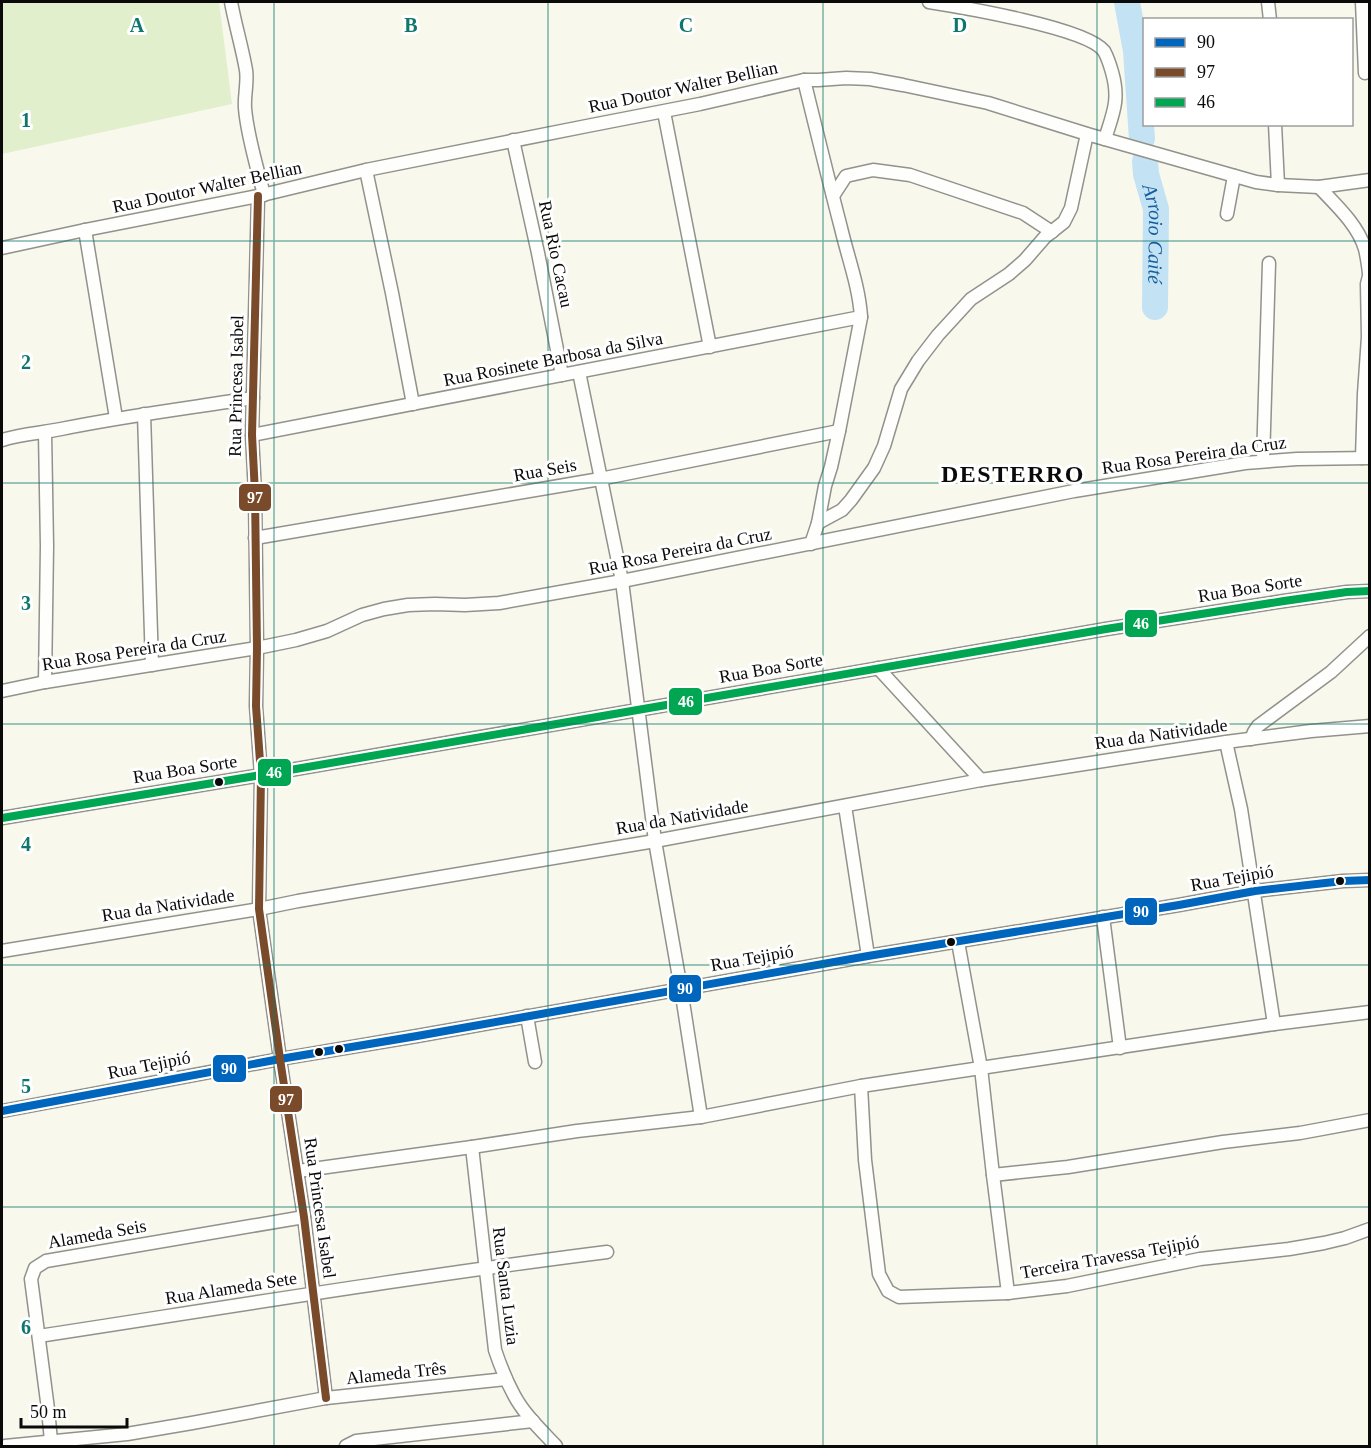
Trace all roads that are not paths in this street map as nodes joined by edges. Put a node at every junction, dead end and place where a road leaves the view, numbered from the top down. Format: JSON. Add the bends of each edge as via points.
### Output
{"nodes":[{"id":1,"x":231,"y":2,"type":"edge"},
{"id":2,"x":929,"y":2,"type":"edge"},
{"id":3,"x":1268,"y":2,"type":"edge"},
{"id":4,"x":1362,"y":2,"type":"edge"},
{"id":5,"x":1270,"y":18,"type":"edge"},
{"id":6,"x":1367,"y":72,"type":"edge"},
{"id":7,"x":804,"y":80,"type":"junction"},
{"id":8,"x":664,"y":112,"type":"junction"},
{"id":9,"x":1275,"y":126,"type":"edge"},
{"id":10,"x":1087,"y":134,"type":"junction"},
{"id":11,"x":1105,"y":139,"type":"junction"},
{"id":12,"x":513,"y":140,"type":"junction"},
{"id":13,"x":366,"y":170,"type":"junction"},
{"id":14,"x":1234,"y":176,"type":"junction"},
{"id":15,"x":1370,"y":180,"type":"edge"},
{"id":16,"x":1278,"y":185,"type":"junction"},
{"id":17,"x":1320,"y":187,"type":"junction"},
{"id":18,"x":261,"y":195,"type":"junction"},
{"id":19,"x":832,"y":195,"type":"junction"},
{"id":20,"x":1227,"y":214,"type":"dead end"},
{"id":21,"x":85,"y":230,"type":"junction"},
{"id":22,"x":1052,"y":232,"type":"junction"},
{"id":23,"x":2,"y":248,"type":"edge"},
{"id":24,"x":1269,"y":263,"type":"dead end"},
{"id":25,"x":1369,"y":272,"type":"edge"},
{"id":26,"x":1368,"y":316,"type":"edge"},
{"id":27,"x":861,"y":317,"type":"junction"},
{"id":28,"x":1369,"y":337,"type":"edge"},
{"id":29,"x":710,"y":347,"type":"junction"},
{"id":30,"x":579,"y":372,"type":"junction"},
{"id":31,"x":562,"y":375,"type":"junction"},
{"id":32,"x":253,"y":398,"type":"junction"},
{"id":33,"x":412,"y":404,"type":"junction"},
{"id":34,"x":144,"y":414,"type":"junction"},
{"id":35,"x":116,"y":418,"type":"junction"},
{"id":36,"x":839,"y":431,"type":"junction"},
{"id":37,"x":45,"y":432,"type":"junction"},
{"id":38,"x":252,"y":435,"type":"junction"},
{"id":39,"x":2,"y":440,"type":"edge"},
{"id":40,"x":1366,"y":458,"type":"edge"},
{"id":41,"x":1263,"y":461,"type":"junction"},
{"id":42,"x":600,"y":479,"type":"junction"},
{"id":43,"x":818,"y":523,"type":"junction"},
{"id":44,"x":255,"y":538,"type":"junction"},
{"id":45,"x":811,"y":544,"type":"junction"},
{"id":46,"x":622,"y":581,"type":"junction"},
{"id":47,"x":1370,"y":591,"type":"edge"},
{"id":48,"x":1370,"y":636,"type":"edge"},
{"id":49,"x":257,"y":648,"type":"junction"},
{"id":50,"x":152,"y":665,"type":"junction"},
{"id":51,"x":878,"y":668,"type":"junction"},
{"id":52,"x":45,"y":682,"type":"junction"},
{"id":53,"x":2,"y":691,"type":"edge"},
{"id":54,"x":638,"y":709,"type":"junction"},
{"id":55,"x":1370,"y":726,"type":"edge"},
{"id":56,"x":1251,"y":739,"type":"junction"},
{"id":57,"x":1226,"y":742,"type":"junction"},
{"id":58,"x":261,"y":775,"type":"junction"},
{"id":59,"x":981,"y":780,"type":"junction"},
{"id":60,"x":845,"y":806,"type":"junction"},
{"id":61,"x":2,"y":818,"type":"edge"},
{"id":62,"x":655,"y":841,"type":"junction"},
{"id":63,"x":1370,"y":880,"type":"edge"},
{"id":64,"x":1255,"y":891,"type":"junction"},
{"id":65,"x":259,"y":909,"type":"junction"},
{"id":66,"x":1103,"y":917,"type":"junction"},
{"id":67,"x":958,"y":942,"type":"junction"},
{"id":68,"x":2,"y":951,"type":"edge"},
{"id":69,"x":868,"y":956,"type":"junction"},
{"id":70,"x":681,"y":989,"type":"junction"},
{"id":71,"x":1370,"y":1012,"type":"edge"},
{"id":72,"x":527,"y":1016,"type":"junction"},
{"id":73,"x":1274,"y":1024,"type":"junction"},
{"id":74,"x":1120,"y":1048,"type":"junction"},
{"id":75,"x":280,"y":1059,"type":"junction"},
{"id":76,"x":535,"y":1062,"type":"dead end"},
{"id":77,"x":981,"y":1068,"type":"junction"},
{"id":78,"x":861,"y":1086,"type":"junction"},
{"id":79,"x":2,"y":1111,"type":"edge"},
{"id":80,"x":701,"y":1117,"type":"junction"},
{"id":81,"x":1370,"y":1120,"type":"edge"},
{"id":82,"x":471,"y":1147,"type":"junction"},
{"id":83,"x":298,"y":1171,"type":"junction"},
{"id":84,"x":993,"y":1175,"type":"junction"},
{"id":85,"x":304,"y":1217,"type":"junction"},
{"id":86,"x":1370,"y":1229,"type":"edge"},
{"id":87,"x":607,"y":1252,"type":"dead end"},
{"id":88,"x":486,"y":1268,"type":"junction"},
{"id":89,"x":314,"y":1293,"type":"junction"},
{"id":90,"x":1008,"y":1293,"type":"junction"},
{"id":91,"x":39,"y":1336,"type":"junction"},
{"id":92,"x":506,"y":1379,"type":"junction"},
{"id":93,"x":326,"y":1398,"type":"junction"},
{"id":94,"x":533,"y":1421,"type":"junction"},
{"id":95,"x":51,"y":1441,"type":"junction"},
{"id":96,"x":5,"y":1446,"type":"edge"},
{"id":97,"x":346,"y":1446,"type":"edge"},
{"id":98,"x":556,"y":1446,"type":"edge"}],
"edges":[{"from":1,"to":18,"type":"street","name":"Rua Princesa Isabel","via":[[246,69],[245,110]]},
{"from":2,"to":11,"type":"street","via":[[1072,33],[1096,44],[1108,59],[1116,92]]},
{"from":3,"to":5,"type":"street"},
{"from":4,"to":6,"type":"street"},
{"from":7,"to":8,"type":"street","name":"Rua Doutor Walter Bellian"},
{"from":7,"to":10,"type":"street","name":"Rua Doutor Walter Bellian","via":[[870,79],[903,85],[988,103]]},
{"from":7,"to":19,"type":"street"},
{"from":8,"to":12,"type":"street","name":"Rua Doutor Walter Bellian"},
{"from":8,"to":29,"type":"street"},
{"from":9,"to":16,"type":"street"},
{"from":10,"to":11,"type":"street","name":"Rua Doutor Walter Bellian"},
{"from":10,"to":22,"type":"street","via":[[1071,208],[1064,222]]},
{"from":11,"to":14,"type":"street","name":"Rua Doutor Walter Bellian"},
{"from":12,"to":13,"type":"street","name":"Rua Doutor Walter Bellian"},
{"from":12,"to":31,"type":"street","name":"Rua Rio Cacau"},
{"from":13,"to":18,"type":"street","name":"Rua Doutor Walter Bellian"},
{"from":13,"to":33,"type":"street"},
{"from":14,"to":16,"type":"street","name":"Rua Doutor Walter Bellian"},
{"from":14,"to":20,"type":"street"},
{"from":15,"to":17,"type":"street","name":"Rua Doutor Walter Bellian"},
{"from":16,"to":17,"type":"street","name":"Rua Doutor Walter Bellian"},
{"from":17,"to":25,"type":"street","via":[[1359,234]]},
{"from":18,"to":21,"type":"street","name":"Rua Doutor Walter Bellian"},
{"from":18,"to":32,"type":"street","name":"Rua Princesa Isabel"},
{"from":19,"to":22,"type":"street","via":[[846,176],[873,170],[910,175],[1023,213]]},
{"from":19,"to":27,"type":"street"},
{"from":21,"to":23,"type":"street","name":"Rua Doutor Walter Bellian"},
{"from":21,"to":35,"type":"street"},
{"from":22,"to":43,"type":"street","via":[[1010,274],[971,298],[938,335],[901,389],[874,468],[842,510]]},
{"from":24,"to":41,"type":"street"},
{"from":25,"to":26,"type":"street"},
{"from":26,"to":28,"type":"street"},
{"from":27,"to":29,"type":"street","name":"Rua Rosinete Barbosa da Silva"},
{"from":27,"to":36,"type":"street"},
{"from":28,"to":40,"type":"street","via":[[1364,394]]},
{"from":29,"to":30,"type":"street","name":"Rua Rosinete Barbosa da Silva"},
{"from":30,"to":31,"type":"street","name":"Rua Rosinete Barbosa da Silva"},
{"from":30,"to":42,"type":"street"},
{"from":31,"to":33,"type":"street","name":"Rua Rosinete Barbosa da Silva"},
{"from":32,"to":34,"type":"street"},
{"from":32,"to":38,"type":"street","name":"Rua Princesa Isabel"},
{"from":33,"to":38,"type":"street","name":"Rua Rosinete Barbosa da Silva"},
{"from":34,"to":35,"type":"street"},
{"from":34,"to":50,"type":"street"},
{"from":35,"to":37,"type":"street"},
{"from":36,"to":42,"type":"street","name":"Rua Seis"},
{"from":36,"to":43,"type":"street"},
{"from":37,"to":39,"type":"street"},
{"from":37,"to":52,"type":"street"},
{"from":38,"to":44,"type":"street","name":"Rua Princesa Isabel"},
{"from":40,"to":41,"type":"street","name":"Rua Rosa Pereira da Cruz"},
{"from":41,"to":45,"type":"street","name":"Rua Rosa Pereira da Cruz","via":[[1074,491]]},
{"from":42,"to":44,"type":"street","name":"Rua Seis"},
{"from":42,"to":46,"type":"street"},
{"from":43,"to":45,"type":"street"},
{"from":44,"to":49,"type":"street","name":"Rua Princesa Isabel"},
{"from":45,"to":46,"type":"street","name":"Rua Rosa Pereira da Cruz"},
{"from":46,"to":49,"type":"street","name":"Rua Rosa Pereira da Cruz","via":[[499,603],[384,609],[327,631]]},
{"from":46,"to":54,"type":"street"},
{"from":47,"to":51,"type":"street","name":"Rua Boa Sorte","via":[[1272,603]]},
{"from":48,"to":56,"type":"street","via":[[1331,672],[1258,726]]},
{"from":49,"to":50,"type":"street","name":"Rua Rosa Pereira da Cruz"},
{"from":49,"to":58,"type":"street","name":"Rua Princesa Isabel"},
{"from":50,"to":52,"type":"street","name":"Rua Rosa Pereira da Cruz"},
{"from":51,"to":54,"type":"street","name":"Rua Boa Sorte"},
{"from":51,"to":59,"type":"street"},
{"from":52,"to":53,"type":"street","name":"Rua Rosa Pereira da Cruz"},
{"from":54,"to":58,"type":"street","name":"Rua Boa Sorte"},
{"from":54,"to":62,"type":"street"},
{"from":55,"to":56,"type":"street","name":"Rua da Natividade"},
{"from":56,"to":57,"type":"street","name":"Rua da Natividade"},
{"from":57,"to":59,"type":"street","name":"Rua da Natividade"},
{"from":57,"to":64,"type":"street"},
{"from":58,"to":61,"type":"street","name":"Rua Boa Sorte"},
{"from":58,"to":65,"type":"street","name":"Rua Princesa Isabel"},
{"from":59,"to":60,"type":"street","name":"Rua da Natividade"},
{"from":60,"to":62,"type":"street","name":"Rua da Natividade"},
{"from":60,"to":69,"type":"street"},
{"from":62,"to":65,"type":"street","name":"Rua da Natividade"},
{"from":62,"to":70,"type":"street"},
{"from":63,"to":64,"type":"street","name":"Rua Tejipió"},
{"from":64,"to":66,"type":"street","name":"Rua Tejipió"},
{"from":64,"to":73,"type":"street"},
{"from":65,"to":68,"type":"street","name":"Rua da Natividade"},
{"from":65,"to":75,"type":"street","name":"Rua Princesa Isabel"},
{"from":66,"to":67,"type":"street","name":"Rua Tejipió"},
{"from":66,"to":74,"type":"street"},
{"from":67,"to":69,"type":"street","name":"Rua Tejipió"},
{"from":67,"to":77,"type":"street","name":"Terceira Travessa Tejipió"},
{"from":69,"to":70,"type":"street","name":"Rua Tejipió"},
{"from":70,"to":72,"type":"street","name":"Rua Tejipió"},
{"from":70,"to":80,"type":"street"},
{"from":71,"to":73,"type":"street"},
{"from":72,"to":75,"type":"street","name":"Rua Tejipió"},
{"from":72,"to":76,"type":"street"},
{"from":73,"to":74,"type":"street"},
{"from":74,"to":77,"type":"street"},
{"from":75,"to":79,"type":"street","name":"Rua Tejipió"},
{"from":75,"to":83,"type":"street","name":"Rua Princesa Isabel"},
{"from":77,"to":78,"type":"street"},
{"from":77,"to":84,"type":"street","name":"Terceira Travessa Tejipió"},
{"from":78,"to":80,"type":"street"},
{"from":78,"to":90,"type":"street","via":[[865,1160],[879,1274],[885,1286],[899,1297]]},
{"from":80,"to":82,"type":"street"},
{"from":81,"to":84,"type":"street"},
{"from":82,"to":83,"type":"street"},
{"from":82,"to":88,"type":"street","name":"Rua Santa Luzia"},
{"from":83,"to":85,"type":"street","name":"Rua Princesa Isabel"},
{"from":84,"to":90,"type":"street","name":"Terceira Travessa Tejipió"},
{"from":85,"to":89,"type":"street","name":"Rua Princesa Isabel"},
{"from":85,"to":91,"type":"street","name":"Alameda Seis","via":[[46,1261],[35,1268],[31,1280]]},
{"from":86,"to":90,"type":"street","name":"Terceira Travessa Tejipió","via":[[1324,1244],[1200,1259],[1067,1286]]},
{"from":87,"to":88,"type":"street","name":"Rua Alameda Sete"},
{"from":88,"to":89,"type":"street","name":"Rua Alameda Sete"},
{"from":88,"to":92,"type":"street","name":"Rua Santa Luzia","via":[[495,1350]]},
{"from":89,"to":91,"type":"street","name":"Rua Alameda Sete"},
{"from":89,"to":93,"type":"street","name":"Rua Princesa Isabel"},
{"from":91,"to":95,"type":"street","name":"Alameda Seis"},
{"from":92,"to":93,"type":"street","name":"Alameda Três"},
{"from":92,"to":94,"type":"street","name":"Rua Santa Luzia"},
{"from":93,"to":95,"type":"street","name":"Alameda Três","via":[[127,1434]]},
{"from":94,"to":97,"type":"street","via":[[356,1441]]},
{"from":94,"to":98,"type":"street","name":"Rua Santa Luzia"},
{"from":95,"to":96,"type":"street","name":"Alameda Três"}]}
